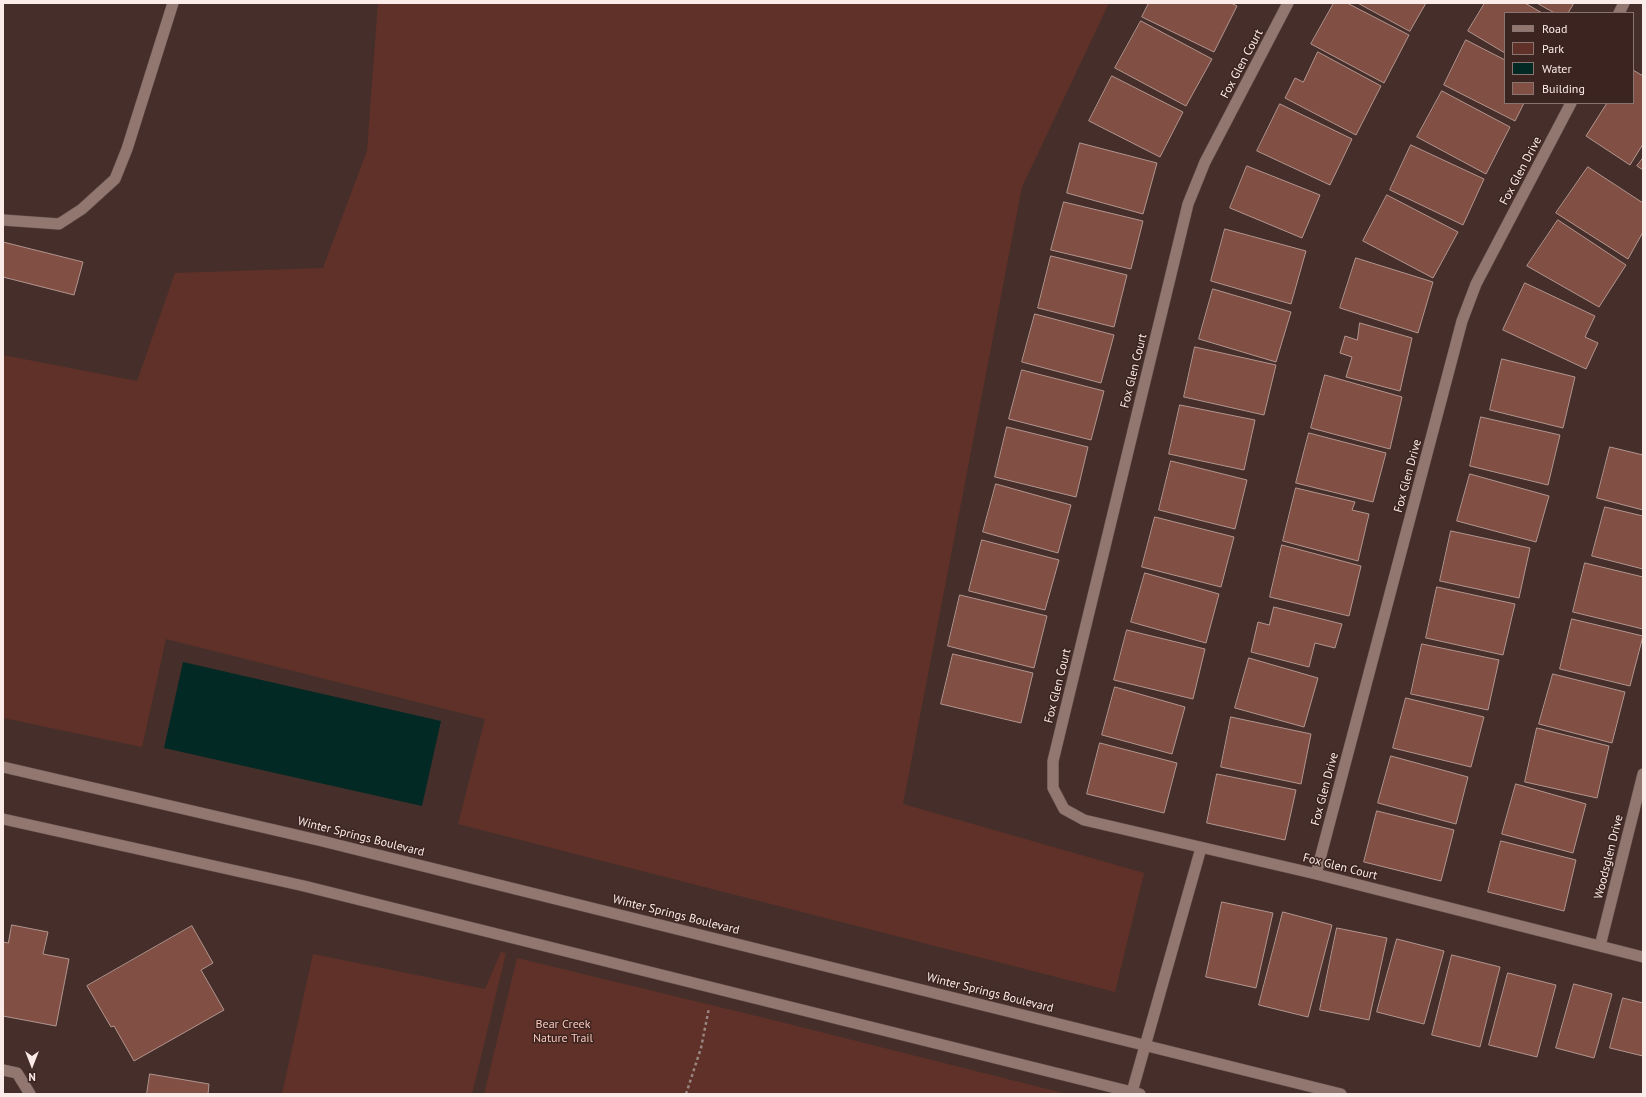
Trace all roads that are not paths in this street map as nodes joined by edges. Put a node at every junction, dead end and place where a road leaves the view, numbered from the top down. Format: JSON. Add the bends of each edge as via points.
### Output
{"nodes":[{"id":1,"x":173,"y":3,"type":"edge"},
{"id":2,"x":1288,"y":3,"type":"edge"},
{"id":3,"x":1624,"y":3,"type":"edge"},
{"id":4,"x":1620,"y":12,"type":"edge"},
{"id":5,"x":1570,"y":104,"type":"edge"},
{"id":6,"x":3,"y":220,"type":"edge"},
{"id":7,"x":3,"y":766,"type":"edge"},
{"id":8,"x":1643,"y":774,"type":"edge"},
{"id":9,"x":3,"y":819,"type":"edge"},
{"id":10,"x":1201,"y":848,"type":"junction"},
{"id":11,"x":1316,"y":874,"type":"junction"},
{"id":12,"x":1600,"y":946,"type":"junction"},
{"id":13,"x":1643,"y":957,"type":"edge"},
{"id":14,"x":1146,"y":1045,"type":"junction"},
{"id":15,"x":3,"y":1070,"type":"edge"},
{"id":16,"x":1136,"y":1093,"type":"edge"},
{"id":17,"x":30,"y":1094,"type":"edge"},
{"id":18,"x":1341,"y":1094,"type":"edge"}],
"edges":[{"from":1,"to":6,"type":"street","via":[[127,149],[115,179],[82,209],[59,224]]},
{"from":2,"to":10,"type":"street","name":"Fox Glen Court","via":[[1205,162],[1188,204],[1053,761],[1053,788],[1064,809],[1084,820]]},
{"from":3,"to":4,"type":"street"},
{"from":5,"to":11,"type":"street","name":"Fox Glen Drive","via":[[1476,284],[1462,321]]},
{"from":7,"to":14,"type":"street","name":"Winter Springs Boulevard","via":[[322,841]]},
{"from":8,"to":12,"type":"street","name":"Woodsglen Drive"},
{"from":9,"to":16,"type":"street","via":[[304,886]]},
{"from":10,"to":11,"type":"street","name":"Fox Glen Court"},
{"from":10,"to":14,"type":"street"},
{"from":11,"to":12,"type":"street","name":"Fox Glen Court"},
{"from":12,"to":13,"type":"street","name":"Fox Glen Court"},
{"from":14,"to":16,"type":"street"},
{"from":14,"to":18,"type":"street","name":"Winter Springs Boulevard"},
{"from":15,"to":17,"type":"street","via":[[17,1073]]}]}
